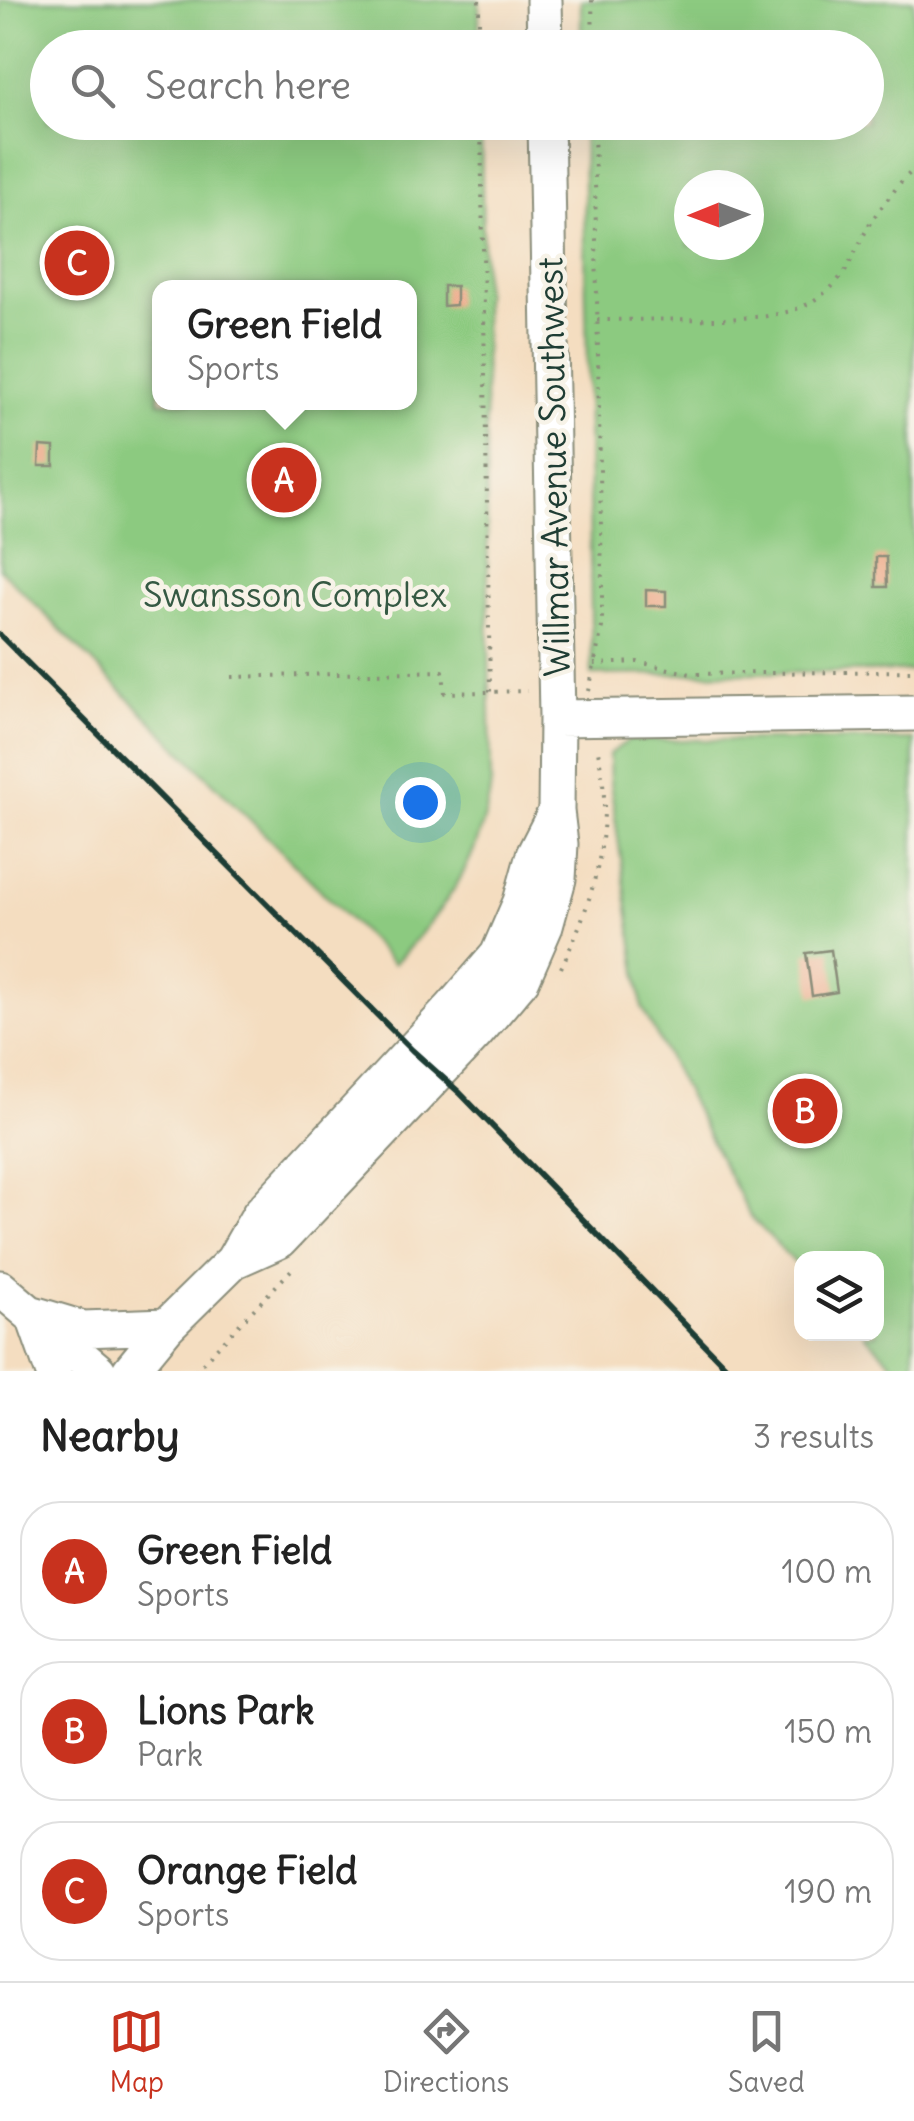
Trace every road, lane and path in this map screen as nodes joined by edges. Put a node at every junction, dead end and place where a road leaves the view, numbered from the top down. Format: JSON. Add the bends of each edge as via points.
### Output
{"nodes":[{"id":1,"x":479,"y":0,"type":"edge"},
{"id":2,"x":544,"y":0,"type":"edge"},
{"id":3,"x":592,"y":0,"type":"edge"},
{"id":4,"x":479,"y":30,"type":"edge"},
{"id":5,"x":545,"y":30,"type":"edge"},
{"id":6,"x":593,"y":30,"type":"edge"},
{"id":7,"x":480,"y":140,"type":"edge"},
{"id":8,"x":546,"y":140,"type":"edge"},
{"id":9,"x":594,"y":140,"type":"edge"},
{"id":10,"x":914,"y":169,"type":"edge"},
{"id":11,"x":596,"y":320,"type":"junction"},
{"id":12,"x":594,"y":664,"type":"junction"},
{"id":13,"x":914,"y":670,"type":"edge"},
{"id":14,"x":232,"y":676,"type":"dead end"},
{"id":15,"x":490,"y":692,"type":"junction"},
{"id":16,"x":557,"y":704,"type":"junction"},
{"id":17,"x":914,"y":713,"type":"edge"},
{"id":18,"x":593,"y":717,"type":"junction"},
{"id":19,"x":0,"y":1288,"type":"edge"},
{"id":20,"x":33,"y":1314,"type":"junction"},
{"id":21,"x":167,"y":1326,"type":"junction"},
{"id":22,"x":53,"y":1371,"type":"edge"},
{"id":23,"x":98,"y":1371,"type":"edge"},
{"id":24,"x":130,"y":1371,"type":"edge"}],
"edges":[{"from":1,"to":4,"type":"path"},
{"from":2,"to":5,"type":"main road"},
{"from":3,"to":6,"type":"path"},
{"from":7,"to":15,"type":"path"},
{"from":8,"to":16,"type":"main road","name":"Willmar Avenue Southwest"},
{"from":9,"to":11,"type":"path"},
{"from":10,"to":11,"type":"path","via":[[872,221],[845,272],[810,303],[767,316]]},
{"from":11,"to":12,"type":"path","via":[[602,627]]},
{"from":12,"to":13,"type":"path","via":[[638,662],[691,674]]},
{"from":12,"to":18,"type":"path"},
{"from":14,"to":15,"type":"path","via":[[444,671],[444,693]]},
{"from":15,"to":16,"type":"path"},
{"from":16,"to":18,"type":"main road"},
{"from":16,"to":21,"type":"main road","name":"Willmar Avenue Southwest","via":[[555,893],[522,979],[280,1240],[233,1261]]},
{"from":17,"to":18,"type":"main road"},
{"from":19,"to":20,"type":"main road"},
{"from":20,"to":21,"type":"main road","via":[[83,1329]]},
{"from":20,"to":22,"type":"main road"},
{"from":20,"to":23,"type":"main road"},
{"from":21,"to":24,"type":"main road","name":"Willmar Avenue Southwest"}]}
